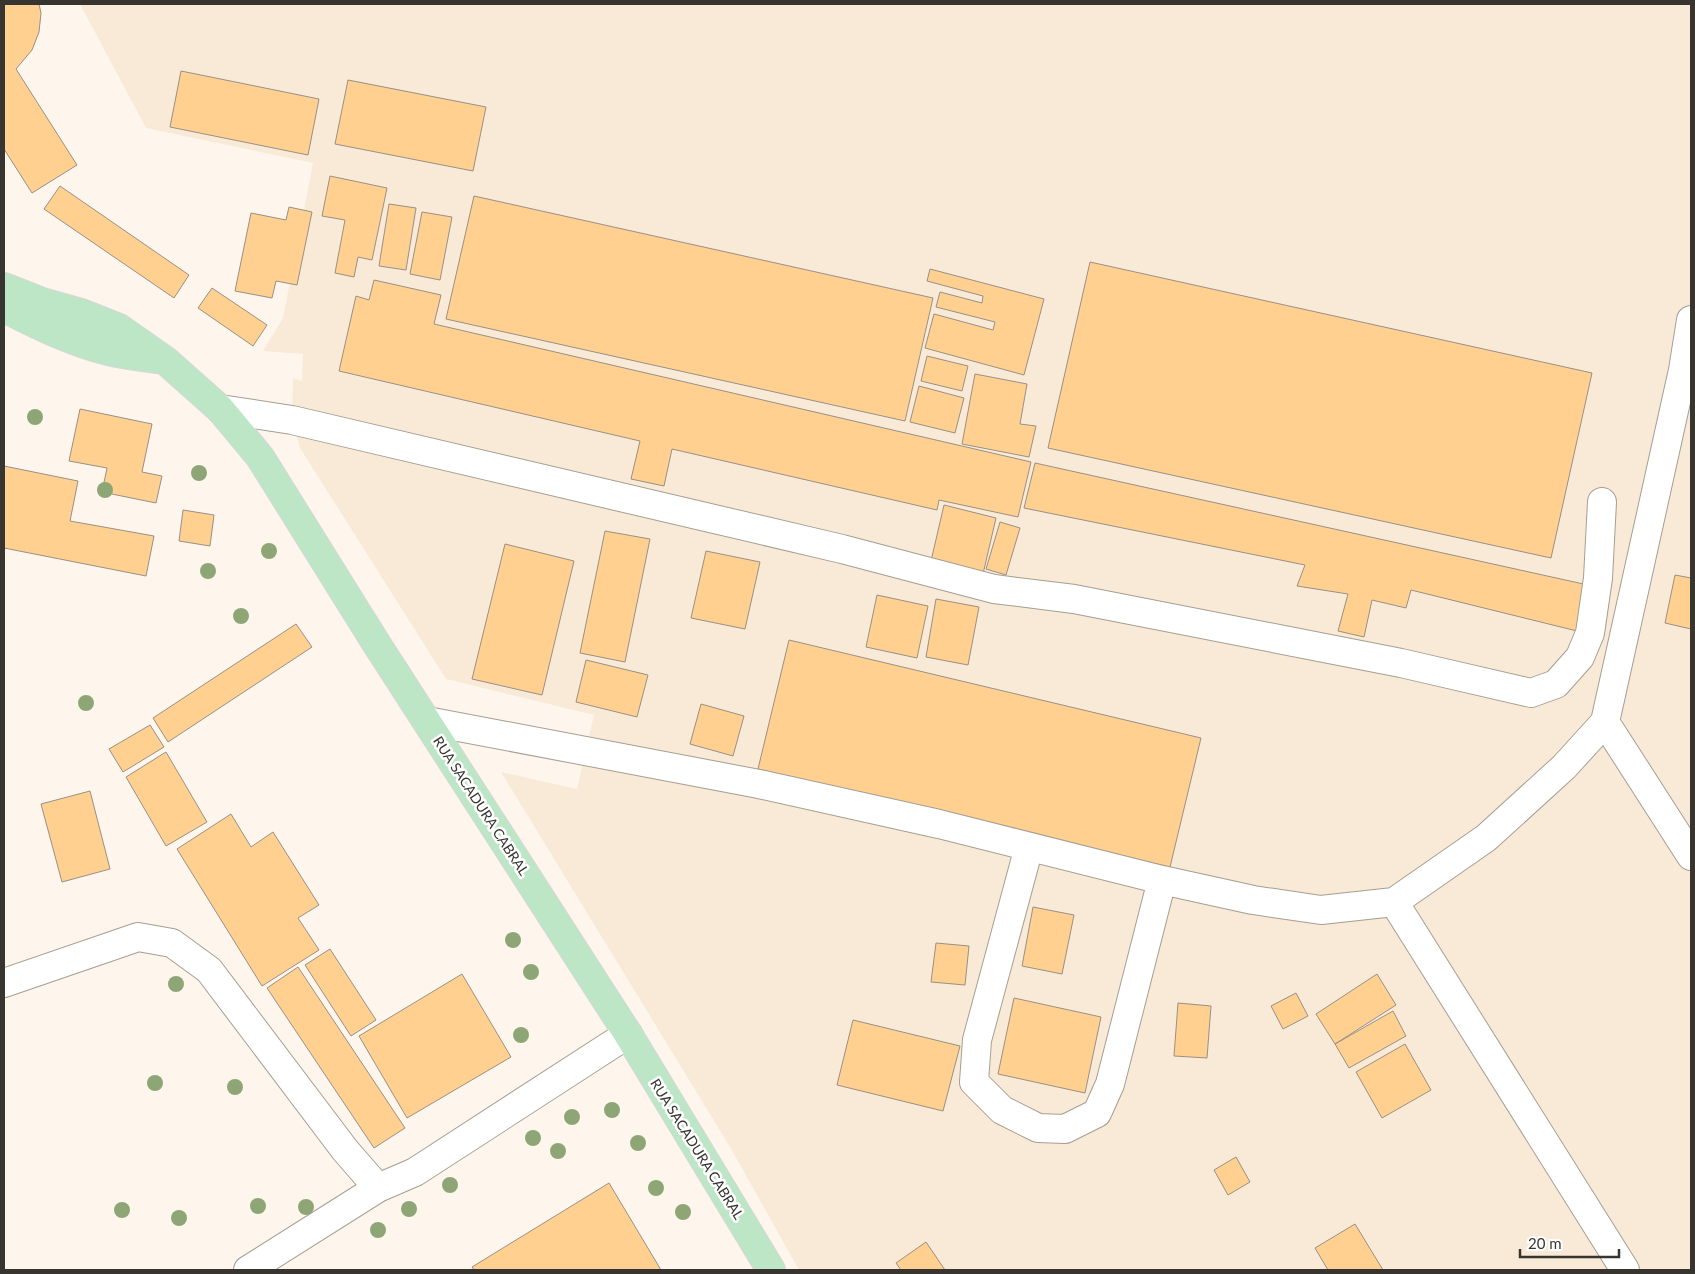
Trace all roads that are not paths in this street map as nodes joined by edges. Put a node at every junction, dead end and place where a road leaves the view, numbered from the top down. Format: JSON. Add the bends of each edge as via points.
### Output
{"nodes":[{"id":1,"x":4,"y":287,"type":"edge"},
{"id":2,"x":4,"y":308,"type":"edge"},
{"id":3,"x":1691,"y":320,"type":"edge"},
{"id":4,"x":166,"y":361,"type":"junction"},
{"id":5,"x":1687,"y":376,"type":"edge"},
{"id":6,"x":220,"y":408,"type":"junction"},
{"id":7,"x":1602,"y":502,"type":"dead end"},
{"id":8,"x":427,"y":721,"type":"junction"},
{"id":9,"x":1605,"y":722,"type":"junction"},
{"id":10,"x":1029,"y":846,"type":"junction"},
{"id":11,"x":1691,"y":856,"type":"edge"},
{"id":12,"x":1162,"y":880,"type":"junction"},
{"id":13,"x":1394,"y":902,"type":"junction"},
{"id":14,"x":4,"y":983,"type":"edge"},
{"id":15,"x":628,"y":1034,"type":"junction"},
{"id":16,"x":378,"y":1188,"type":"junction"},
{"id":17,"x":248,"y":1270,"type":"edge"},
{"id":18,"x":772,"y":1270,"type":"edge"},
{"id":19,"x":1625,"y":1270,"type":"edge"}],
"edges":[{"from":1,"to":4,"type":"main road","name":"RUA SACADURA CABRAL","via":[[119,328]]},
{"from":2,"to":4,"type":"main road","via":[[79,342],[108,351]]},
{"from":3,"to":5,"type":"lane"},
{"from":4,"to":6,"type":"main road","name":"RUA SACADURA CABRAL"},
{"from":5,"to":9,"type":"lane"},
{"from":6,"to":7,"type":"lane","via":[[312,424],[842,549],[994,589],[1084,600],[1401,663],[1530,694],[1556,684],[1580,657],[1590,633],[1598,578]]},
{"from":6,"to":8,"type":"main road","name":"RUA SACADURA CABRAL","via":[[260,457]]},
{"from":8,"to":10,"type":"lane","via":[[759,784]]},
{"from":8,"to":15,"type":"main road","name":"RUA SACADURA CABRAL"},
{"from":9,"to":11,"type":"lane"},
{"from":9,"to":13,"type":"lane","via":[[1564,767],[1486,838]]},
{"from":10,"to":12,"type":"lane"},
{"from":10,"to":12,"type":"lane","via":[[977,1040],[974,1082],[1002,1110],[1038,1128],[1065,1129],[1096,1113],[1110,1084]]},
{"from":12,"to":13,"type":"lane","via":[[1253,900],[1320,910]]},
{"from":13,"to":19,"type":"lane"},
{"from":14,"to":16,"type":"lane","via":[[138,937],[172,943],[209,970],[345,1150]]},
{"from":15,"to":16,"type":"lane","via":[[415,1172]]},
{"from":15,"to":18,"type":"main road","name":"RUA SACADURA CABRAL"},
{"from":16,"to":17,"type":"lane"}]}
